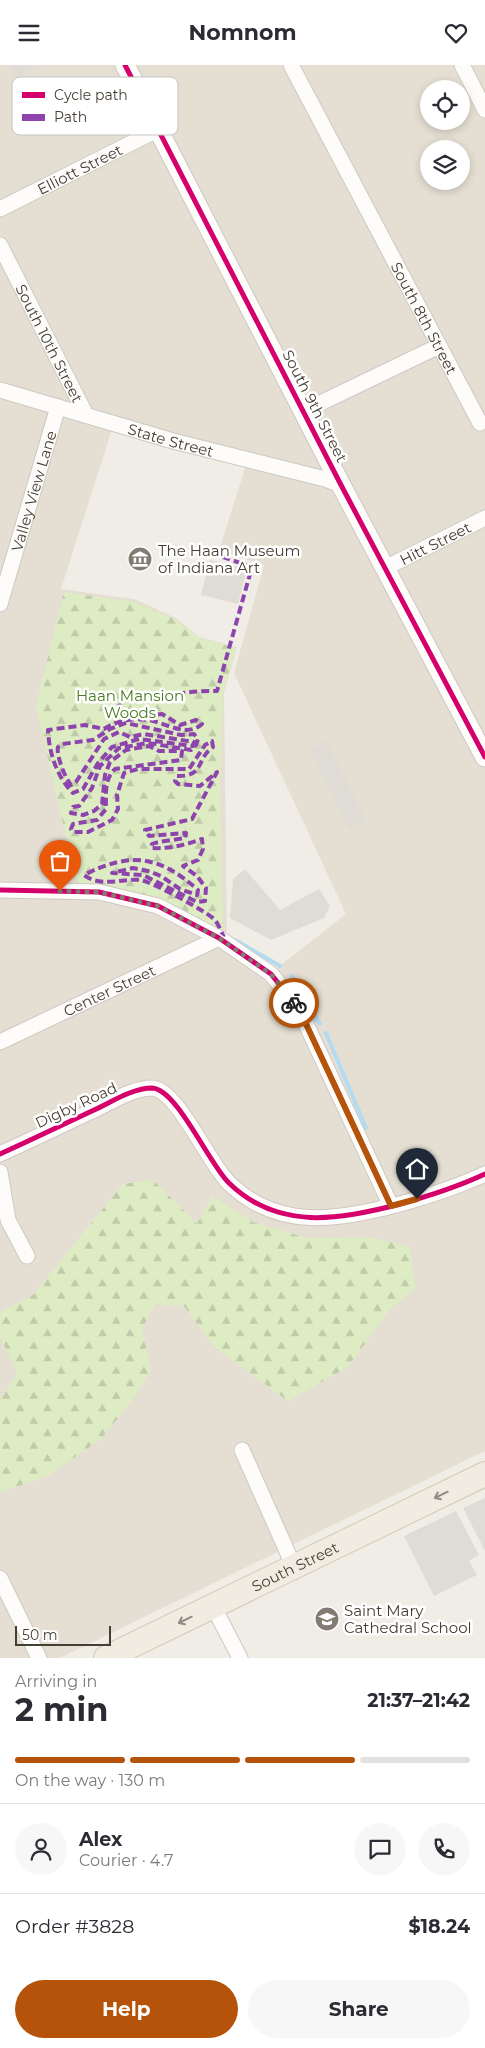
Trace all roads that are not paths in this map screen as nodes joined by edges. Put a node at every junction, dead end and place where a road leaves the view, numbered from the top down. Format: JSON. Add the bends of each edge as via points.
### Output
{"nodes":[{"id":1,"x":125,"y":65,"type":"edge"},
{"id":2,"x":291,"y":65,"type":"edge"},
{"id":3,"x":462,"y":65,"type":"edge"},
{"id":4,"x":131,"y":77,"type":"edge"},
{"id":5,"x":485,"y":110,"type":"edge"},
{"id":6,"x":147,"y":135,"type":"edge"},
{"id":7,"x":162,"y":135,"type":"edge"},
{"id":8,"x":0,"y":209,"type":"edge"},
{"id":9,"x":0,"y":245,"type":"edge"},
{"id":10,"x":439,"y":346,"type":"junction"},
{"id":11,"x":0,"y":390,"type":"edge"},
{"id":12,"x":58,"y":407,"type":"junction"},
{"id":13,"x":304,"y":411,"type":"junction"},
{"id":14,"x":86,"y":415,"type":"junction"},
{"id":15,"x":480,"y":423,"type":"dead end"},
{"id":16,"x":341,"y":485,"type":"junction"},
{"id":17,"x":485,"y":518,"type":"edge"},
{"id":18,"x":385,"y":568,"type":"junction"},
{"id":19,"x":0,"y":604,"type":"edge"},
{"id":20,"x":485,"y":757,"type":"edge"},
{"id":21,"x":0,"y":890,"type":"edge"},
{"id":22,"x":219,"y":938,"type":"junction"},
{"id":23,"x":0,"y":1042,"type":"edge"},
{"id":24,"x":0,"y":1154,"type":"edge"},
{"id":25,"x":0,"y":1172,"type":"edge"},
{"id":26,"x":485,"y":1174,"type":"edge"},
{"id":27,"x":391,"y":1206,"type":"junction"},
{"id":28,"x":27,"y":1257,"type":"dead end"},
{"id":29,"x":242,"y":1450,"type":"dead end"},
{"id":30,"x":485,"y":1474,"type":"edge"},
{"id":31,"x":294,"y":1567,"type":"junction"},
{"id":32,"x":0,"y":1578,"type":"edge"},
{"id":33,"x":213,"y":1606,"type":"junction"},
{"id":34,"x":39,"y":1658,"type":"edge"},
{"id":35,"x":106,"y":1658,"type":"edge"},
{"id":36,"x":240,"y":1658,"type":"edge"}],
"edges":[{"from":1,"to":4,"type":"street","name":"South 9th Street"},
{"from":2,"to":10,"type":"street","name":"South 8th Street"},
{"from":3,"to":5,"type":"street"},
{"from":6,"to":8,"type":"street","name":"Elliott Street"},
{"from":7,"to":13,"type":"street","name":"South 9th Street"},
{"from":9,"to":14,"type":"street","name":"South 10th Street"},
{"from":10,"to":13,"type":"street"},
{"from":10,"to":15,"type":"street","name":"South 8th Street"},
{"from":11,"to":12,"type":"street","name":"State Street"},
{"from":12,"to":14,"type":"street","name":"State Street"},
{"from":12,"to":19,"type":"street","name":"Valley View Lane"},
{"from":13,"to":16,"type":"street","name":"South 9th Street"},
{"from":14,"to":16,"type":"street","name":"State Street"},
{"from":16,"to":18,"type":"street","name":"South 9th Street"},
{"from":17,"to":18,"type":"street","name":"Hitt Street"},
{"from":18,"to":20,"type":"street","name":"South 9th Street"},
{"from":21,"to":22,"type":"street","via":[[99,892],[158,906]]},
{"from":22,"to":23,"type":"street","name":"Center Street"},
{"from":22,"to":27,"type":"street","via":[[271,974],[299,1009]]},
{"from":24,"to":27,"type":"street","name":"Digby Road","via":[[123,1097],[153,1088],[174,1101],[229,1183],[260,1205],[287,1215],[340,1218]]},
{"from":25,"to":28,"type":"street","via":[[8,1220]]},
{"from":26,"to":27,"type":"street","via":[[459,1186]]},
{"from":29,"to":31,"type":"street"},
{"from":30,"to":31,"type":"main road","name":"South Street","one_way":true},
{"from":31,"to":33,"type":"main road","name":"South Street"},
{"from":32,"to":34,"type":"street"},
{"from":33,"to":35,"type":"main road","name":"South Street","one_way":true},
{"from":33,"to":36,"type":"street"}]}
